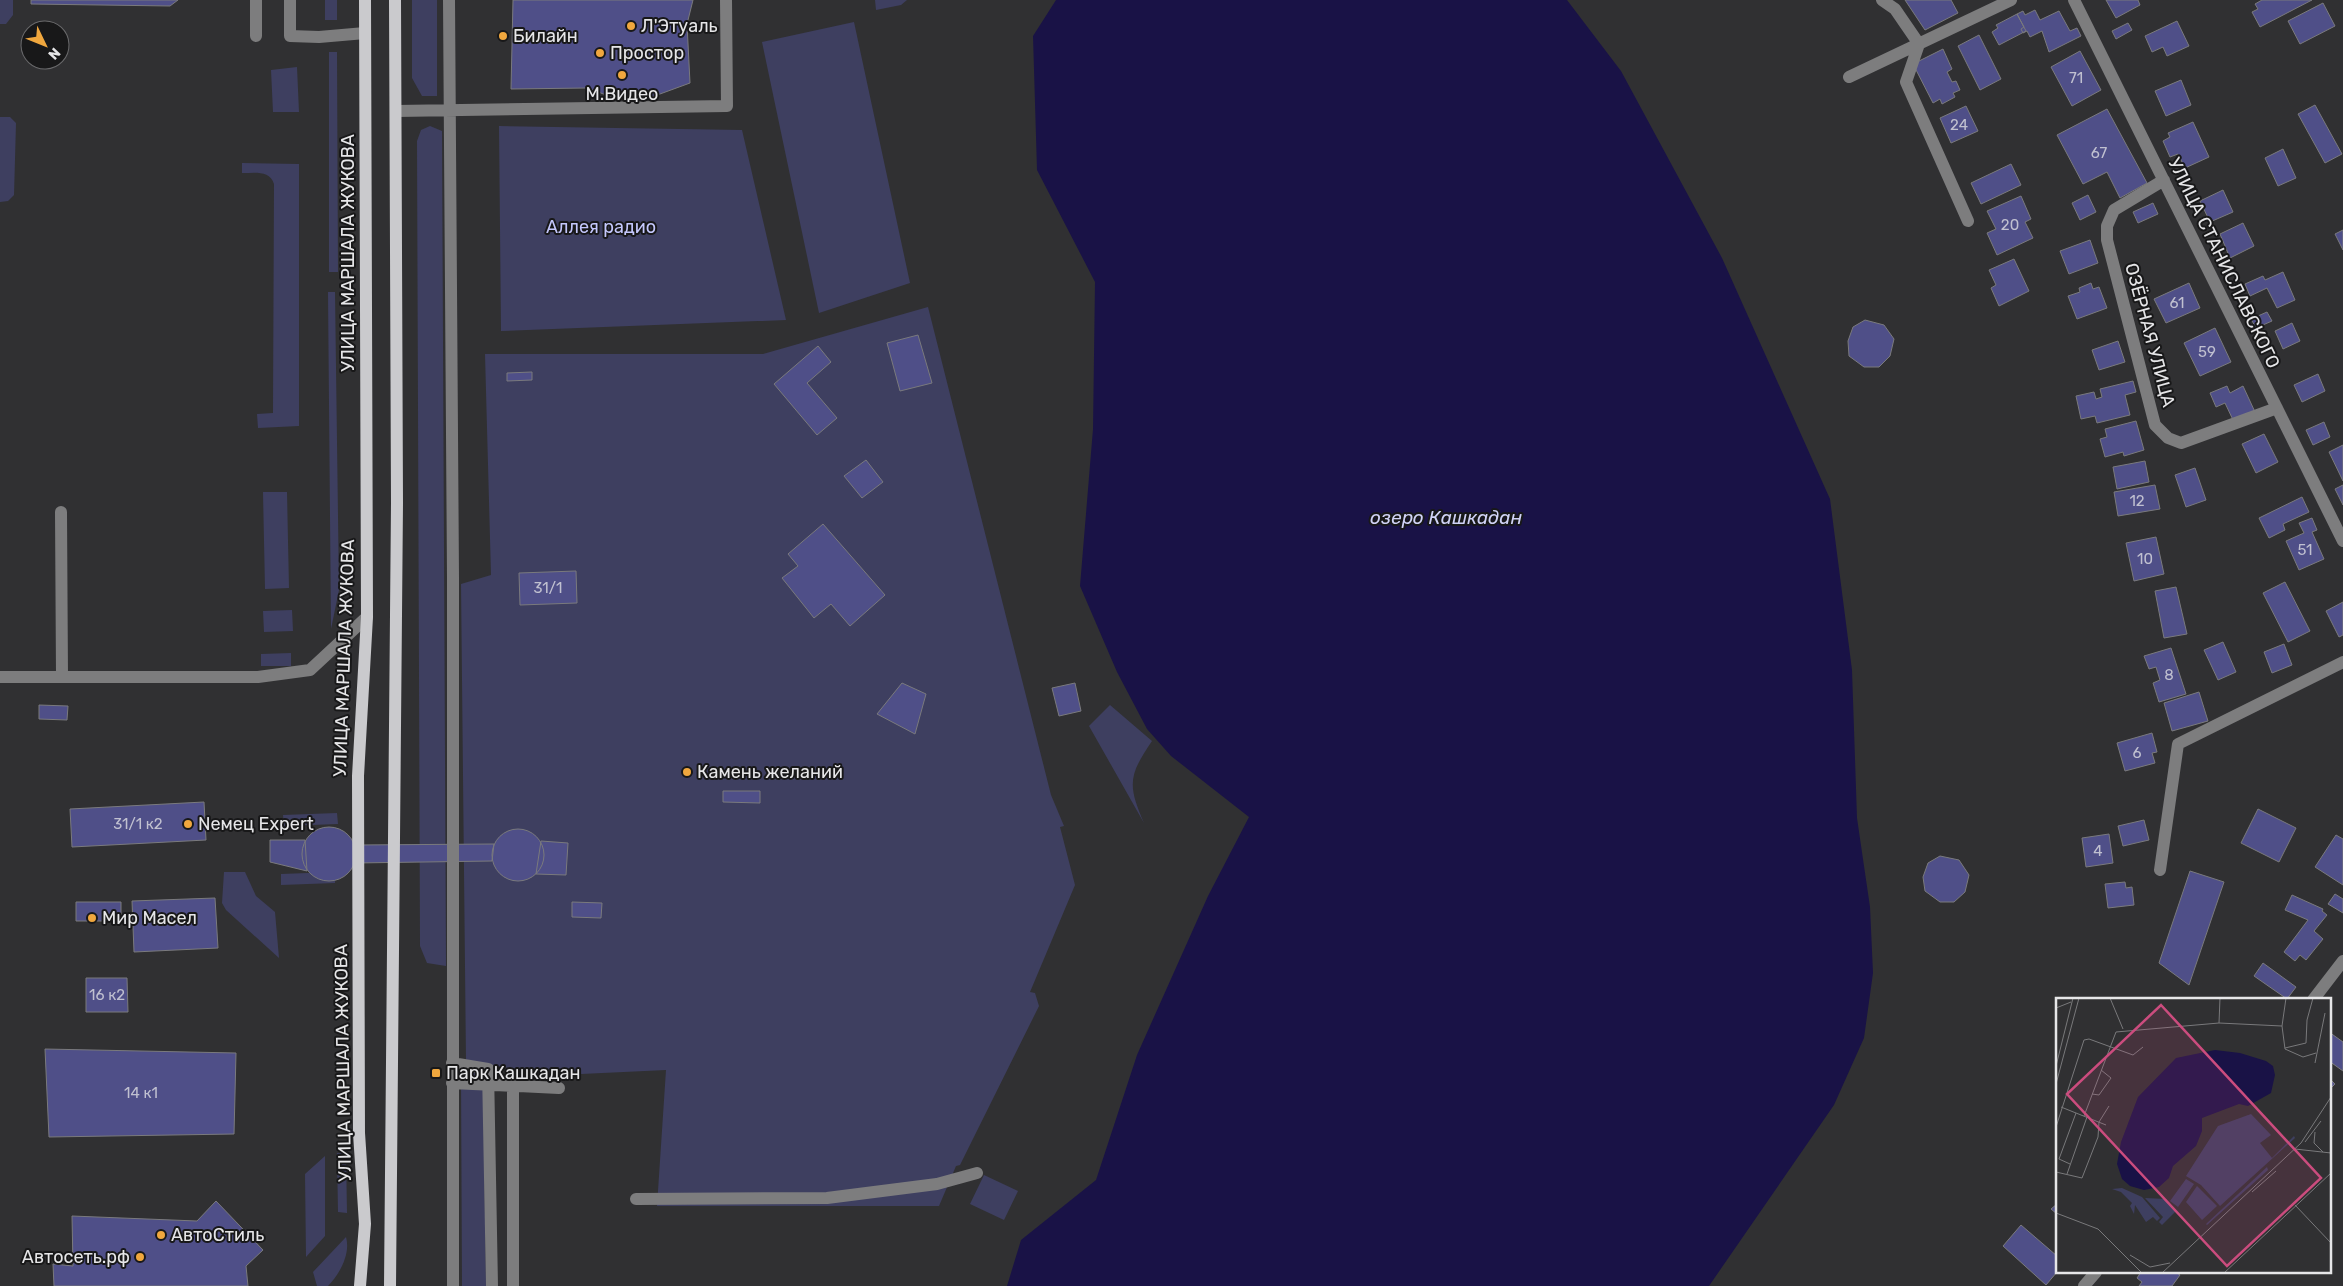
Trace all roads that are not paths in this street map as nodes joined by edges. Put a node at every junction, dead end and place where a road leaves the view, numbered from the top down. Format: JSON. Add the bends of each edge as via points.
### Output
{"nodes":[{"id":1,"x":256,"y":0,"type":"edge"},
{"id":2,"x":290,"y":0,"type":"edge"},
{"id":3,"x":365,"y":0,"type":"edge"},
{"id":4,"x":394,"y":0,"type":"edge"},
{"id":5,"x":449,"y":0,"type":"edge"},
{"id":6,"x":726,"y":0,"type":"edge"},
{"id":7,"x":1882,"y":0,"type":"edge"},
{"id":8,"x":2011,"y":0,"type":"edge"},
{"id":9,"x":2074,"y":0,"type":"edge"},
{"id":10,"x":365,"y":33,"type":"junction"},
{"id":11,"x":256,"y":36,"type":"dead end"},
{"id":12,"x":1918,"y":44,"type":"junction"},
{"id":13,"x":1849,"y":77,"type":"dead end"},
{"id":14,"x":450,"y":110,"type":"junction"},
{"id":15,"x":396,"y":111,"type":"junction"},
{"id":16,"x":2164,"y":180,"type":"junction"},
{"id":17,"x":1968,"y":221,"type":"dead end"},
{"id":18,"x":2277,"y":408,"type":"junction"},
{"id":19,"x":61,"y":512,"type":"dead end"},
{"id":20,"x":2343,"y":541,"type":"edge"},
{"id":21,"x":367,"y":617,"type":"junction"},
{"id":22,"x":2343,"y":662,"type":"edge"},
{"id":23,"x":0,"y":677,"type":"edge"},
{"id":24,"x":62,"y":678,"type":"junction"},
{"id":25,"x":2160,"y":870,"type":"dead end"},
{"id":26,"x":2343,"y":961,"type":"edge"},
{"id":27,"x":2315,"y":998,"type":"edge"},
{"id":28,"x":452,"y":1063,"type":"junction"},
{"id":29,"x":452,"y":1083,"type":"junction"},
{"id":30,"x":488,"y":1084,"type":"junction"},
{"id":31,"x":513,"y":1086,"type":"junction"},
{"id":32,"x":559,"y":1088,"type":"dead end"},
{"id":33,"x":977,"y":1173,"type":"dead end"},
{"id":34,"x":636,"y":1199,"type":"dead end"},
{"id":35,"x":2094,"y":1274,"type":"edge"},
{"id":36,"x":360,"y":1286,"type":"edge"},
{"id":37,"x":390,"y":1286,"type":"edge"},
{"id":38,"x":453,"y":1286,"type":"edge"},
{"id":39,"x":492,"y":1286,"type":"edge"},
{"id":40,"x":513,"y":1286,"type":"edge"},
{"id":41,"x":2084,"y":1286,"type":"edge"}],
"edges":[{"from":1,"to":11,"type":"street"},
{"from":2,"to":10,"type":"street","via":[[290,36]]},
{"from":3,"to":10,"type":"main road","name":"УЛИЦА МАРШАЛА ЖУКОВА"},
{"from":4,"to":15,"type":"main road"},
{"from":5,"to":14,"type":"street"},
{"from":6,"to":14,"type":"street","via":[[726,106]]},
{"from":7,"to":12,"type":"street","via":[[1895,9]]},
{"from":8,"to":12,"type":"street"},
{"from":9,"to":16,"type":"street","name":"УЛИЦА СТАНИСЛАВСКОГО"},
{"from":10,"to":21,"type":"main road","name":"УЛИЦА МАРШАЛА ЖУКОВА"},
{"from":12,"to":13,"type":"street"},
{"from":12,"to":17,"type":"street","via":[[1906,82]]},
{"from":14,"to":15,"type":"street"},
{"from":14,"to":28,"type":"street"},
{"from":15,"to":37,"type":"main road","via":[[397,513]]},
{"from":16,"to":18,"type":"street","name":"УЛИЦА СТАНИСЛАВСКОГО"},
{"from":16,"to":18,"type":"street","name":"ОЗЁРНАЯ УЛИЦА","via":[[2114,210],[2107,226],[2107,240],[2155,425],[2168,438],[2181,443]]},
{"from":18,"to":20,"type":"street","name":"УЛИЦА СТАНИСЛАВСКОГО"},
{"from":19,"to":24,"type":"street"},
{"from":21,"to":24,"type":"street","via":[[310,670],[258,677]]},
{"from":21,"to":36,"type":"main road","name":"УЛИЦА МАРШАЛА ЖУКОВА","via":[[358,776],[359,1133],[365,1224]]},
{"from":22,"to":25,"type":"street","via":[[2178,744]]},
{"from":23,"to":24,"type":"street"},
{"from":26,"to":27,"type":"street"},
{"from":28,"to":29,"type":"street"},
{"from":28,"to":30,"type":"street","via":[[488,1069]]},
{"from":29,"to":30,"type":"street"},
{"from":29,"to":38,"type":"street"},
{"from":30,"to":31,"type":"street"},
{"from":30,"to":39,"type":"street"},
{"from":31,"to":32,"type":"street"},
{"from":31,"to":40,"type":"street"},
{"from":33,"to":34,"type":"street","via":[[937,1184],[827,1198]]},
{"from":35,"to":41,"type":"street"}]}
